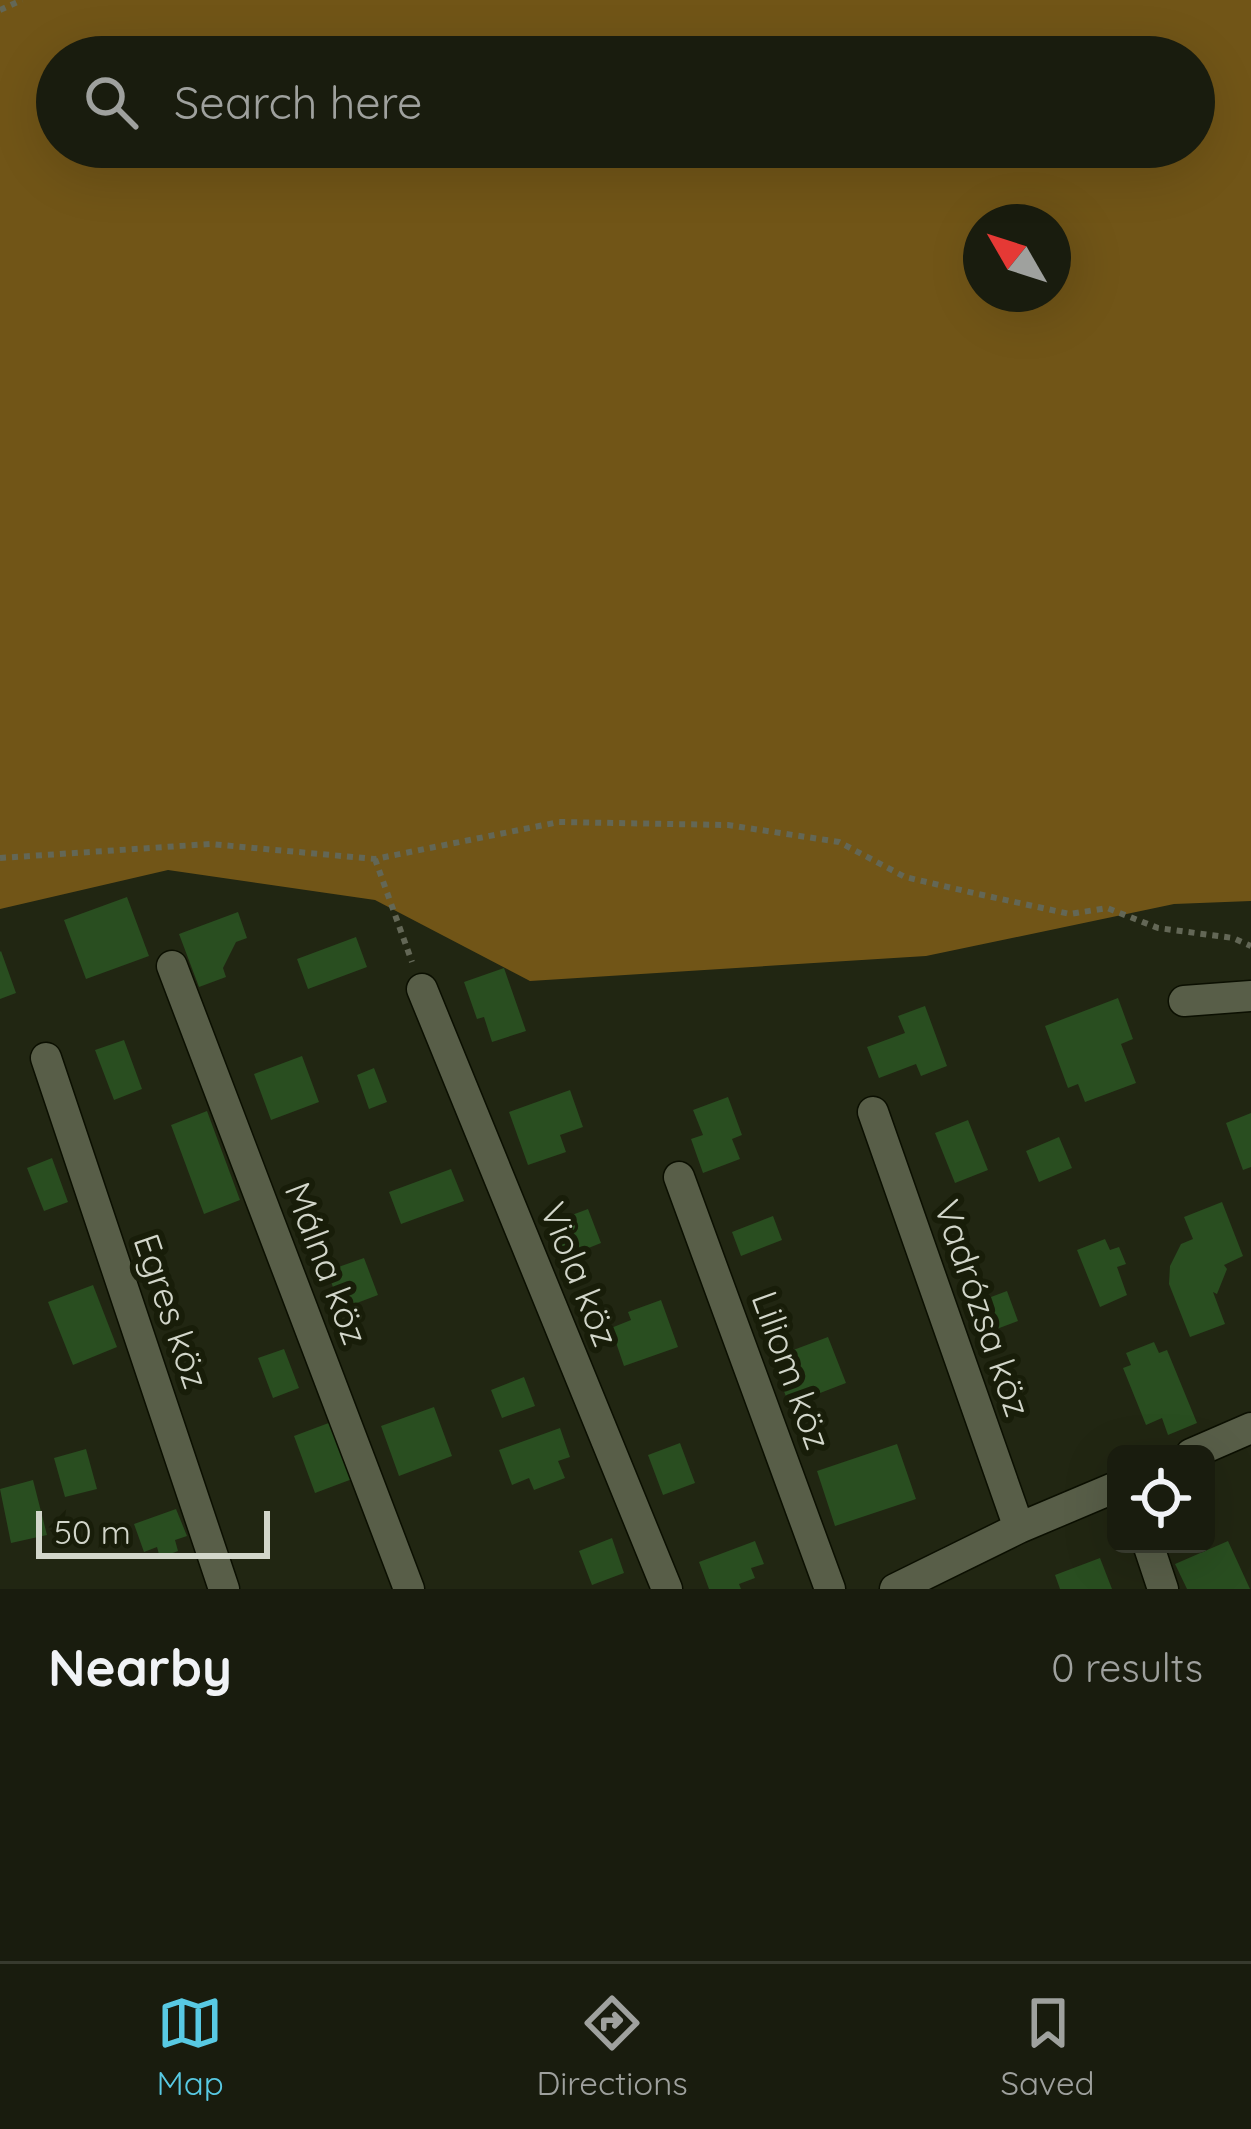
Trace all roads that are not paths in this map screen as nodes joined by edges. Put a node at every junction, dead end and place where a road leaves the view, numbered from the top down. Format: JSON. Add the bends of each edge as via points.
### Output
{"nodes":[{"id":1,"x":172,"y":966,"type":"dead end"},
{"id":2,"x":422,"y":989,"type":"road end"},
{"id":3,"x":1251,"y":996,"type":"edge"},
{"id":4,"x":1184,"y":1001,"type":"dead end"},
{"id":5,"x":46,"y":1058,"type":"dead end"},
{"id":6,"x":873,"y":1112,"type":"dead end"},
{"id":7,"x":680,"y":1178,"type":"dead end"},
{"id":8,"x":1251,"y":1428,"type":"edge"},
{"id":9,"x":1212,"y":1445,"type":"edge"},
{"id":10,"x":1107,"y":1490,"type":"edge"},
{"id":11,"x":1018,"y":1528,"type":"junction"},
{"id":12,"x":1151,"y":1553,"type":"edge"},
{"id":13,"x":224,"y":1589,"type":"edge"},
{"id":14,"x":409,"y":1589,"type":"edge"},
{"id":15,"x":667,"y":1589,"type":"edge"},
{"id":16,"x":830,"y":1589,"type":"edge"},
{"id":17,"x":895,"y":1589,"type":"edge"},
{"id":18,"x":1163,"y":1589,"type":"edge"}],
"edges":[{"from":1,"to":14,"type":"street","name":"Málna köz"},
{"from":2,"to":15,"type":"street","name":"Viola köz"},
{"from":3,"to":4,"type":"street"},
{"from":5,"to":13,"type":"street","name":"Egres köz"},
{"from":6,"to":11,"type":"street","name":"Vadrózsa köz"},
{"from":7,"to":16,"type":"street","name":"Liliom köz"},
{"from":8,"to":9,"type":"street"},
{"from":10,"to":11,"type":"street"},
{"from":11,"to":17,"type":"street"},
{"from":12,"to":18,"type":"street"}]}
